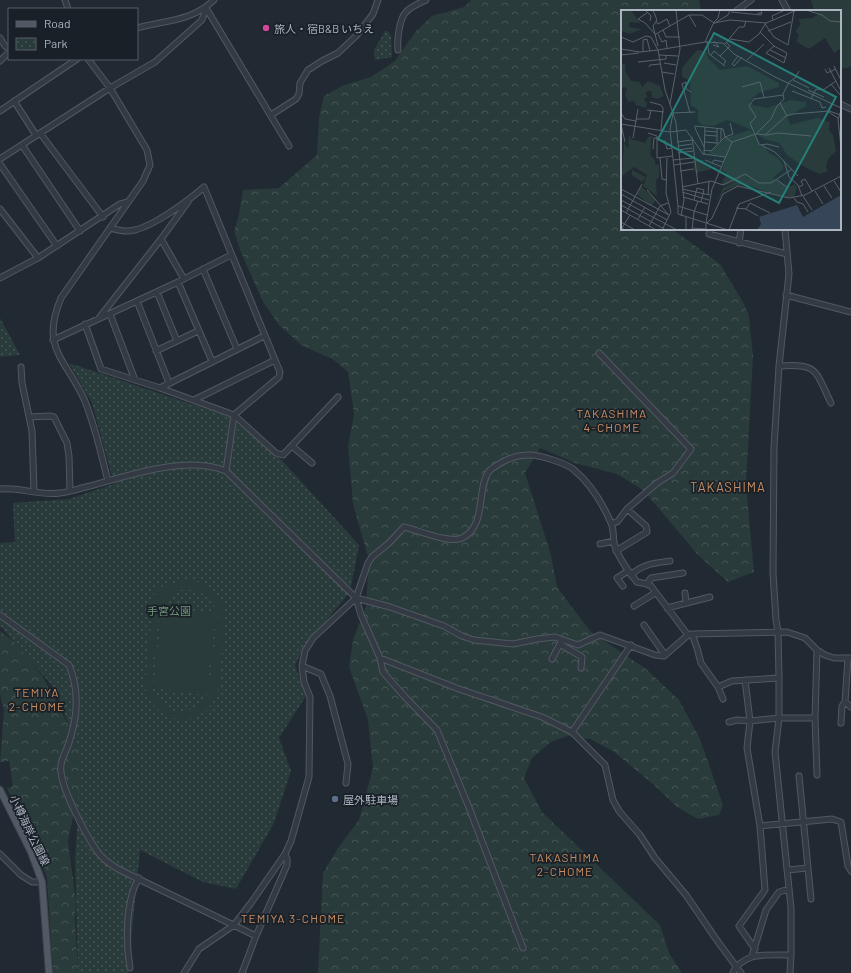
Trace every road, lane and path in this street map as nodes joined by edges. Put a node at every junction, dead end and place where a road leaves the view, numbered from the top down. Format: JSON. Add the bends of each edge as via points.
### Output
{"nodes":[{"id":1,"x":214,"y":0,"type":"edge"},
{"id":2,"x":378,"y":0,"type":"edge"},
{"id":3,"x":426,"y":0,"type":"edge"},
{"id":4,"x":751,"y":0,"type":"edge"},
{"id":5,"x":782,"y":0,"type":"edge"},
{"id":6,"x":206,"y":8,"type":"junction"},
{"id":7,"x":737,"y":10,"type":"edge"},
{"id":8,"x":787,"y":10,"type":"edge"},
{"id":9,"x":138,"y":28,"type":"edge"},
{"id":10,"x":0,"y":38,"type":"edge"},
{"id":11,"x":8,"y":48,"type":"edge"},
{"id":12,"x":398,"y":50,"type":"dead end"},
{"id":13,"x":8,"y":53,"type":"edge"},
{"id":14,"x":76,"y":60,"type":"edge"},
{"id":15,"x":89,"y":60,"type":"edge"},
{"id":16,"x":0,"y":61,"type":"edge"},
{"id":17,"x":110,"y":88,"type":"junction"},
{"id":18,"x":14,"y":101,"type":"junction"},
{"id":19,"x":841,"y":104,"type":"edge"},
{"id":20,"x":851,"y":109,"type":"edge"},
{"id":21,"x":0,"y":111,"type":"edge"},
{"id":22,"x":271,"y":115,"type":"junction"},
{"id":23,"x":38,"y":134,"type":"junction"},
{"id":24,"x":22,"y":145,"type":"junction"},
{"id":25,"x":289,"y":146,"type":"dead end"},
{"id":26,"x":0,"y":159,"type":"edge"},
{"id":27,"x":0,"y":164,"type":"edge"},
{"id":28,"x":190,"y":200,"type":"junction"},
{"id":29,"x":128,"y":202,"type":"junction"},
{"id":30,"x":0,"y":209,"type":"edge"},
{"id":31,"x":103,"y":217,"type":"junction"},
{"id":32,"x":110,"y":228,"type":"junction"},
{"id":33,"x":710,"y":230,"type":"edge"},
{"id":34,"x":741,"y":230,"type":"edge"},
{"id":35,"x":785,"y":230,"type":"edge"},
{"id":36,"x":80,"y":231,"type":"junction"},
{"id":37,"x":161,"y":239,"type":"junction"},
{"id":38,"x":739,"y":243,"type":"junction"},
{"id":39,"x":57,"y":246,"type":"junction"},
{"id":40,"x":787,"y":254,"type":"junction"},
{"id":41,"x":231,"y":255,"type":"junction"},
{"id":42,"x":38,"y":258,"type":"junction"},
{"id":43,"x":203,"y":269,"type":"junction"},
{"id":44,"x":0,"y":278,"type":"edge"},
{"id":45,"x":184,"y":279,"type":"junction"},
{"id":46,"x":178,"y":282,"type":"junction"},
{"id":47,"x":157,"y":292,"type":"junction"},
{"id":48,"x":786,"y":295,"type":"junction"},
{"id":49,"x":137,"y":301,"type":"junction"},
{"id":50,"x":851,"y":312,"type":"edge"},
{"id":51,"x":110,"y":314,"type":"junction"},
{"id":52,"x":98,"y":320,"type":"junction"},
{"id":53,"x":85,"y":324,"type":"junction"},
{"id":54,"x":198,"y":330,"type":"junction"},
{"id":55,"x":264,"y":336,"type":"junction"},
{"id":56,"x":53,"y":340,"type":"junction"},
{"id":57,"x":177,"y":341,"type":"junction"},
{"id":58,"x":238,"y":349,"type":"junction"},
{"id":59,"x":156,"y":351,"type":"junction"},
{"id":60,"x":599,"y":353,"type":"dead end"},
{"id":61,"x":274,"y":360,"type":"junction"},
{"id":62,"x":212,"y":361,"type":"junction"},
{"id":63,"x":778,"y":366,"type":"junction"},
{"id":64,"x":21,"y":367,"type":"dead end"},
{"id":65,"x":135,"y":380,"type":"junction"},
{"id":66,"x":169,"y":383,"type":"junction"},
{"id":67,"x":160,"y":388,"type":"junction"},
{"id":68,"x":338,"y":397,"type":"dead end"},
{"id":69,"x":194,"y":400,"type":"junction"},
{"id":70,"x":831,"y":403,"type":"dead end"},
{"id":71,"x":234,"y":415,"type":"junction"},
{"id":72,"x":29,"y":417,"type":"junction"},
{"id":73,"x":292,"y":446,"type":"junction"},
{"id":74,"x":312,"y":463,"type":"dead end"},
{"id":75,"x":226,"y":471,"type":"junction"},
{"id":76,"x":108,"y":481,"type":"junction"},
{"id":77,"x":0,"y":489,"type":"edge"},
{"id":78,"x":70,"y":491,"type":"junction"},
{"id":79,"x":34,"y":492,"type":"junction"},
{"id":80,"x":627,"y":509,"type":"junction"},
{"id":81,"x":612,"y":524,"type":"junction"},
{"id":82,"x":614,"y":541,"type":"junction"},
{"id":83,"x":600,"y":544,"type":"dead end"},
{"id":84,"x":616,"y":551,"type":"junction"},
{"id":85,"x":670,"y":561,"type":"dead end"},
{"id":86,"x":630,"y":573,"type":"junction"},
{"id":87,"x":683,"y":573,"type":"dead end"},
{"id":88,"x":647,"y":584,"type":"junction"},
{"id":89,"x":623,"y":586,"type":"dead end"},
{"id":90,"x":655,"y":593,"type":"junction"},
{"id":91,"x":685,"y":593,"type":"dead end"},
{"id":92,"x":710,"y":597,"type":"dead end"},
{"id":93,"x":356,"y":598,"type":"junction"},
{"id":94,"x":686,"y":603,"type":"junction"},
{"id":95,"x":634,"y":606,"type":"dead end"},
{"id":96,"x":667,"y":608,"type":"junction"},
{"id":97,"x":0,"y":615,"type":"edge"},
{"id":98,"x":644,"y":625,"type":"dead end"},
{"id":99,"x":778,"y":632,"type":"junction"},
{"id":100,"x":690,"y":635,"type":"junction"},
{"id":101,"x":562,"y":641,"type":"junction"},
{"id":102,"x":631,"y":645,"type":"junction"},
{"id":103,"x":817,"y":650,"type":"junction"},
{"id":104,"x":665,"y":655,"type":"junction"},
{"id":105,"x":380,"y":658,"type":"junction"},
{"id":106,"x":850,"y":658,"type":"edge"},
{"id":107,"x":552,"y":660,"type":"dead end"},
{"id":108,"x":302,"y":666,"type":"junction"},
{"id":109,"x":581,"y":668,"type":"dead end"},
{"id":110,"x":779,"y":678,"type":"junction"},
{"id":111,"x":745,"y":680,"type":"junction"},
{"id":112,"x":718,"y":687,"type":"junction"},
{"id":113,"x":723,"y":699,"type":"dead end"},
{"id":114,"x":845,"y":702,"type":"junction"},
{"id":115,"x":851,"y":707,"type":"edge"},
{"id":116,"x":779,"y":718,"type":"junction"},
{"id":117,"x":815,"y":718,"type":"junction"},
{"id":118,"x":750,"y":721,"type":"junction"},
{"id":119,"x":729,"y":722,"type":"dead end"},
{"id":120,"x":841,"y":722,"type":"dead end"},
{"id":121,"x":572,"y":732,"type":"junction"},
{"id":122,"x":817,"y":775,"type":"dead end"},
{"id":123,"x":799,"y":776,"type":"dead end"},
{"id":124,"x":346,"y":783,"type":"dead end"},
{"id":125,"x":0,"y":790,"type":"edge"},
{"id":126,"x":804,"y":822,"type":"junction"},
{"id":127,"x":782,"y":824,"type":"junction"},
{"id":128,"x":760,"y":826,"type":"junction"},
{"id":129,"x":0,"y":854,"type":"edge"},
{"id":130,"x":285,"y":854,"type":"junction"},
{"id":131,"x":808,"y":868,"type":"junction"},
{"id":132,"x":787,"y":870,"type":"junction"},
{"id":133,"x":851,"y":870,"type":"edge"},
{"id":134,"x":139,"y":878,"type":"junction"},
{"id":135,"x":42,"y":882,"type":"junction"},
{"id":136,"x":789,"y":888,"type":"junction"},
{"id":137,"x":811,"y":899,"type":"dead end"},
{"id":138,"x":234,"y":925,"type":"junction"},
{"id":139,"x":256,"y":936,"type":"junction"},
{"id":140,"x":523,"y":948,"type":"dead end"},
{"id":141,"x":755,"y":949,"type":"junction"},
{"id":142,"x":791,"y":955,"type":"junction"},
{"id":143,"x":752,"y":956,"type":"junction"},
{"id":144,"x":737,"y":966,"type":"junction"},
{"id":145,"x":130,"y":968,"type":"dead end"},
{"id":146,"x":49,"y":973,"type":"edge"},
{"id":147,"x":184,"y":973,"type":"edge"},
{"id":148,"x":243,"y":973,"type":"edge"},
{"id":149,"x":732,"y":973,"type":"edge"},
{"id":150,"x":742,"y":973,"type":"edge"},
{"id":151,"x":790,"y":973,"type":"edge"}],
"edges":[{"from":1,"to":6,"type":"street"},
{"from":2,"to":22,"type":"street","via":[[373,14],[356,36],[338,53],[308,70],[300,83],[296,99]]},
{"from":3,"to":12,"type":"street","via":[[406,12],[401,24]]},
{"from":4,"to":7,"type":"street"},
{"from":5,"to":8,"type":"street"},
{"from":6,"to":9,"type":"street","via":[[196,14]]},
{"from":6,"to":17,"type":"street","via":[[202,20],[155,62]]},
{"from":6,"to":22,"type":"street"},
{"from":10,"to":11,"type":"street"},
{"from":13,"to":16,"type":"street"},
{"from":14,"to":18,"type":"street"},
{"from":15,"to":17,"type":"street"},
{"from":17,"to":23,"type":"street"},
{"from":17,"to":29,"type":"street","via":[[147,150],[150,165],[144,181]]},
{"from":18,"to":21,"type":"street"},
{"from":18,"to":23,"type":"street"},
{"from":19,"to":20,"type":"street"},
{"from":22,"to":25,"type":"street"},
{"from":23,"to":24,"type":"street"},
{"from":23,"to":31,"type":"street"},
{"from":24,"to":26,"type":"street"},
{"from":24,"to":36,"type":"street"},
{"from":27,"to":39,"type":"street"},
{"from":28,"to":32,"type":"street","via":[[144,227],[127,231]]},
{"from":28,"to":37,"type":"street"},
{"from":28,"to":41,"type":"street","via":[[204,187]]},
{"from":29,"to":31,"type":"street","via":[[120,204]]},
{"from":29,"to":32,"type":"street"},
{"from":30,"to":42,"type":"street"},
{"from":31,"to":36,"type":"street"},
{"from":32,"to":56,"type":"street","via":[[61,298],[55,313]]},
{"from":33,"to":38,"type":"street","via":[[709,234]]},
{"from":34,"to":38,"type":"street"},
{"from":35,"to":40,"type":"street"},
{"from":36,"to":39,"type":"street"},
{"from":37,"to":45,"type":"street"},
{"from":37,"to":52,"type":"street"},
{"from":38,"to":40,"type":"street"},
{"from":39,"to":42,"type":"street"},
{"from":40,"to":48,"type":"street","via":[[789,274]]},
{"from":41,"to":43,"type":"street"},
{"from":41,"to":55,"type":"street"},
{"from":42,"to":44,"type":"street"},
{"from":43,"to":45,"type":"street"},
{"from":43,"to":58,"type":"street"},
{"from":45,"to":46,"type":"street"},
{"from":46,"to":47,"type":"street"},
{"from":46,"to":54,"type":"street"},
{"from":47,"to":49,"type":"street"},
{"from":47,"to":57,"type":"street"},
{"from":48,"to":50,"type":"street"},
{"from":48,"to":63,"type":"street"},
{"from":49,"to":51,"type":"street"},
{"from":49,"to":59,"type":"street"},
{"from":51,"to":52,"type":"street"},
{"from":51,"to":65,"type":"street"},
{"from":52,"to":53,"type":"street"},
{"from":53,"to":56,"type":"street"},
{"from":53,"to":65,"type":"street","via":[[101,370]]},
{"from":54,"to":57,"type":"street"},
{"from":54,"to":62,"type":"street"},
{"from":55,"to":58,"type":"street"},
{"from":55,"to":61,"type":"street"},
{"from":56,"to":76,"type":"street","via":[[59,356],[84,400]]},
{"from":57,"to":59,"type":"street"},
{"from":58,"to":62,"type":"street"},
{"from":59,"to":66,"type":"street"},
{"from":60,"to":80,"type":"street","via":[[691,449],[673,473]]},
{"from":61,"to":69,"type":"street"},
{"from":61,"to":71,"type":"street","via":[[280,372],[279,377]]},
{"from":62,"to":66,"type":"street"},
{"from":63,"to":70,"type":"street","via":[[809,367],[817,374]]},
{"from":63,"to":99,"type":"street","via":[[773,528],[774,598]]},
{"from":64,"to":72,"type":"street"},
{"from":65,"to":67,"type":"street"},
{"from":66,"to":67,"type":"street"},
{"from":67,"to":69,"type":"street"},
{"from":68,"to":73,"type":"street"},
{"from":69,"to":71,"type":"street"},
{"from":71,"to":73,"type":"street","via":[[276,453],[284,455]]},
{"from":71,"to":75,"type":"street"},
{"from":72,"to":78,"type":"street","via":[[54,418],[67,443]]},
{"from":72,"to":79,"type":"street","via":[[32,431]]},
{"from":73,"to":74,"type":"street"},
{"from":75,"to":76,"type":"street","via":[[207,465],[192,465],[138,473]]},
{"from":75,"to":93,"type":"street"},
{"from":76,"to":78,"type":"street"},
{"from":77,"to":79,"type":"street"},
{"from":78,"to":79,"type":"street","via":[[45,495]]},
{"from":80,"to":81,"type":"street","via":[[618,521]]},
{"from":80,"to":84,"type":"street","via":[[646,526],[648,532]]},
{"from":81,"to":82,"type":"street"},
{"from":81,"to":93,"type":"street","via":[[593,490],[582,476],[569,466],[537,455],[513,457],[490,470],[484,481],[480,510],[469,534],[455,540],[404,527],[390,543],[372,557]]},
{"from":82,"to":83,"type":"street"},
{"from":82,"to":84,"type":"street"},
{"from":84,"to":86,"type":"street"},
{"from":85,"to":86,"type":"street","via":[[647,564]]},
{"from":86,"to":88,"type":"street","via":[[637,582]]},
{"from":86,"to":89,"type":"street","via":[[617,578]]},
{"from":87,"to":88,"type":"street","via":[[651,578]]},
{"from":88,"to":90,"type":"street"},
{"from":90,"to":95,"type":"street"},
{"from":90,"to":96,"type":"street"},
{"from":91,"to":94,"type":"street"},
{"from":92,"to":94,"type":"street"},
{"from":93,"to":101,"type":"street","via":[[444,626],[474,640],[512,644],[555,637]]},
{"from":93,"to":105,"type":"street","via":[[361,616]]},
{"from":93,"to":108,"type":"street","via":[[313,638],[305,651]]},
{"from":94,"to":96,"type":"street"},
{"from":96,"to":100,"type":"street"},
{"from":97,"to":134,"type":"street","via":[[70,664],[74,675],[77,705],[71,737],[61,765],[61,777],[72,807],[97,852],[106,862]]},
{"from":98,"to":104,"type":"street"},
{"from":99,"to":100,"type":"street"},
{"from":99,"to":103,"type":"street","via":[[805,638]]},
{"from":99,"to":110,"type":"street"},
{"from":100,"to":104,"type":"street"},
{"from":100,"to":112,"type":"street","via":[[701,664]]},
{"from":101,"to":102,"type":"street","via":[[578,645],[600,635]]},
{"from":101,"to":107,"type":"street"},
{"from":101,"to":109,"type":"street","via":[[582,657]]},
{"from":102,"to":104,"type":"street"},
{"from":102,"to":121,"type":"street"},
{"from":103,"to":106,"type":"street","via":[[834,658]]},
{"from":103,"to":117,"type":"street"},
{"from":105,"to":121,"type":"street","via":[[459,689],[542,717]]},
{"from":105,"to":140,"type":"street","via":[[383,672],[437,730]]},
{"from":106,"to":114,"type":"street"},
{"from":108,"to":124,"type":"street","via":[[321,674],[330,696],[348,764]]},
{"from":108,"to":130,"type":"street","via":[[304,682],[310,697],[309,777]]},
{"from":110,"to":111,"type":"street"},
{"from":110,"to":116,"type":"street"},
{"from":111,"to":112,"type":"street","via":[[732,681]]},
{"from":111,"to":118,"type":"street"},
{"from":112,"to":113,"type":"street"},
{"from":114,"to":115,"type":"street"},
{"from":114,"to":120,"type":"street","via":[[842,706]]},
{"from":116,"to":117,"type":"street"},
{"from":116,"to":118,"type":"street"},
{"from":116,"to":127,"type":"street","via":[[775,752]]},
{"from":117,"to":122,"type":"street"},
{"from":118,"to":119,"type":"street"},
{"from":118,"to":128,"type":"street","via":[[748,748]]},
{"from":121,"to":144,"type":"street","via":[[605,765],[613,800],[619,811],[686,894]]},
{"from":123,"to":126,"type":"street"},
{"from":125,"to":135,"type":"main road","name":"小樽海岸公園線","via":[[31,852]]},
{"from":126,"to":127,"type":"street"},
{"from":126,"to":131,"type":"street"},
{"from":126,"to":133,"type":"street","via":[[832,819],[841,822],[848,866]]},
{"from":127,"to":128,"type":"street"},
{"from":127,"to":132,"type":"street"},
{"from":128,"to":141,"type":"street","via":[[765,890],[739,926]]},
{"from":129,"to":135,"type":"street","via":[[21,875],[32,882]]},
{"from":130,"to":138,"type":"street"},
{"from":130,"to":139,"type":"street","via":[[287,865]]},
{"from":131,"to":132,"type":"street"},
{"from":131,"to":137,"type":"street"},
{"from":132,"to":136,"type":"street"},
{"from":134,"to":138,"type":"street"},
{"from":134,"to":145,"type":"street","via":[[132,892],[130,909]]},
{"from":135,"to":146,"type":"main road","name":"小樽海岸公園線"},
{"from":136,"to":141,"type":"street","via":[[779,892],[766,910]]},
{"from":136,"to":142,"type":"street"},
{"from":138,"to":139,"type":"street"},
{"from":138,"to":147,"type":"street","via":[[199,949]]},
{"from":139,"to":148,"type":"street"},
{"from":141,"to":143,"type":"street"},
{"from":142,"to":143,"type":"street"},
{"from":142,"to":151,"type":"street"},
{"from":143,"to":144,"type":"street"},
{"from":144,"to":149,"type":"street"},
{"from":144,"to":150,"type":"street"}]}
